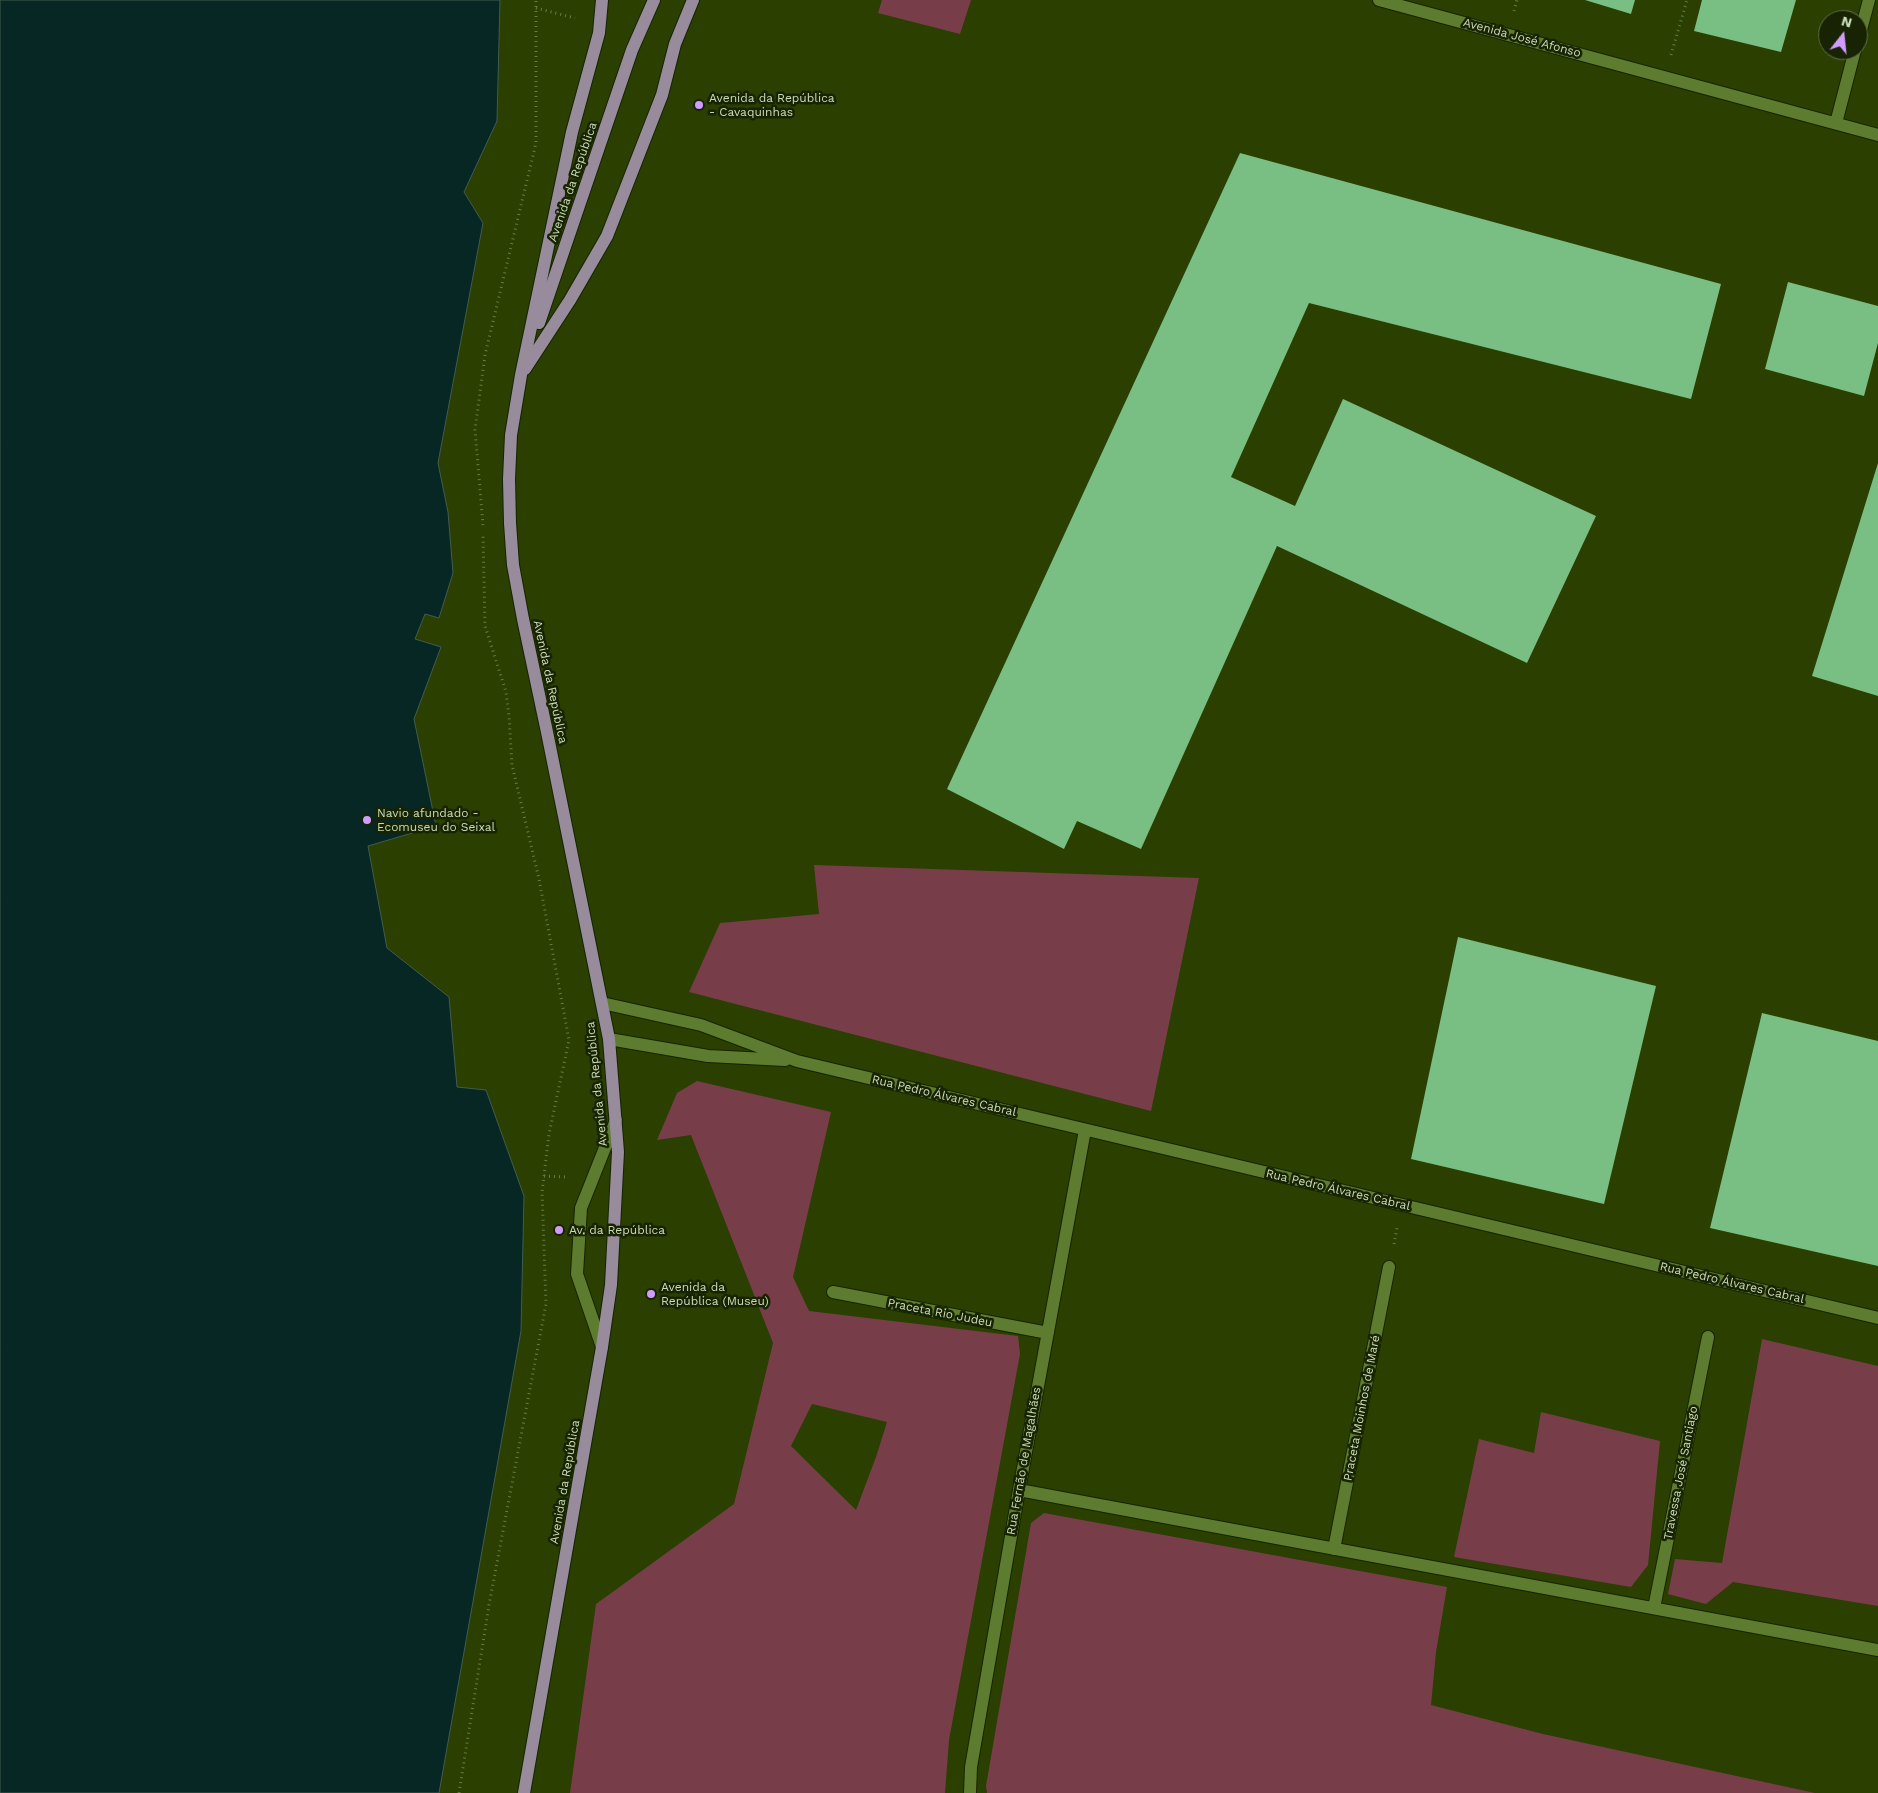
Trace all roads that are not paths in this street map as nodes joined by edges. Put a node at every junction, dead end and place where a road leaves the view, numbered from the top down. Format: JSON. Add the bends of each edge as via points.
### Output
{"nodes":[{"id":1,"x":602,"y":0,"type":"edge"},
{"id":2,"x":654,"y":0,"type":"edge"},
{"id":3,"x":694,"y":0,"type":"edge"},
{"id":4,"x":1379,"y":0,"type":"edge"},
{"id":5,"x":1853,"y":60,"type":"edge"},
{"id":6,"x":1836,"y":123,"type":"junction"},
{"id":7,"x":1878,"y":135,"type":"edge"},
{"id":8,"x":521,"y":375,"type":"junction"},
{"id":9,"x":602,"y":1003,"type":"junction"},
{"id":10,"x":609,"y":1039,"type":"junction"},
{"id":11,"x":797,"y":1061,"type":"junction"},
{"id":12,"x":616,"y":1118,"type":"junction"},
{"id":13,"x":1085,"y":1130,"type":"junction"},
{"id":14,"x":1389,"y":1267,"type":"road end"},
{"id":15,"x":833,"y":1292,"type":"dead end"},
{"id":16,"x":1878,"y":1318,"type":"edge"},
{"id":17,"x":1048,"y":1333,"type":"junction"},
{"id":18,"x":1708,"y":1337,"type":"dead end"},
{"id":19,"x":602,"y":1347,"type":"junction"},
{"id":20,"x":1019,"y":1490,"type":"junction"},
{"id":21,"x":1334,"y":1548,"type":"junction"},
{"id":22,"x":1654,"y":1608,"type":"junction"},
{"id":23,"x":1878,"y":1650,"type":"edge"},
{"id":24,"x":524,"y":1793,"type":"edge"},
{"id":25,"x":970,"y":1793,"type":"edge"}],
"edges":[{"from":1,"to":8,"type":"main road","name":"Avenida da República","via":[[599,32],[572,132]]},
{"from":2,"to":8,"type":"main road","name":"Avenida da República","via":[[632,50]]},
{"from":3,"to":8,"type":"main road","via":[[675,44],[662,95],[607,236]]},
{"from":4,"to":6,"type":"street","name":"Avenida José Afonso"},
{"from":5,"to":6,"type":"street"},
{"from":6,"to":7,"type":"street","name":"Avenida José Afonso"},
{"from":8,"to":9,"type":"main road","name":"Avenida da República","via":[[510,453],[513,565]]},
{"from":9,"to":10,"type":"main road","name":"Avenida da República"},
{"from":9,"to":11,"type":"street","name":"Rua Pedro Álvares Cabral","via":[[701,1025]]},
{"from":10,"to":11,"type":"street","name":"Rua Pedro Álvares Cabral","via":[[708,1056]]},
{"from":10,"to":12,"type":"main road","name":"Avenida da República"},
{"from":11,"to":13,"type":"street","name":"Rua Pedro Álvares Cabral"},
{"from":12,"to":19,"type":"main road","name":"Avenida da República","via":[[618,1179],[614,1249]]},
{"from":12,"to":19,"type":"street","via":[[581,1208],[576,1274]]},
{"from":13,"to":16,"type":"street","name":"Rua Pedro Álvares Cabral"},
{"from":13,"to":17,"type":"street","name":"Rua Fernão de Magalhães"},
{"from":14,"to":21,"type":"street","name":"Praceta Moinhos de Maré"},
{"from":15,"to":17,"type":"street","name":"Praceta Rio Judeu"},
{"from":17,"to":20,"type":"street","name":"Rua Fernão de Magalhães"},
{"from":18,"to":22,"type":"street","name":"Travessa José Santiago"},
{"from":19,"to":24,"type":"main road","name":"Avenida da República"},
{"from":20,"to":21,"type":"street"},
{"from":20,"to":25,"type":"street","name":"Rua Fernão de Magalhães","via":[[971,1768]]},
{"from":21,"to":22,"type":"street"},
{"from":22,"to":23,"type":"street"}]}
